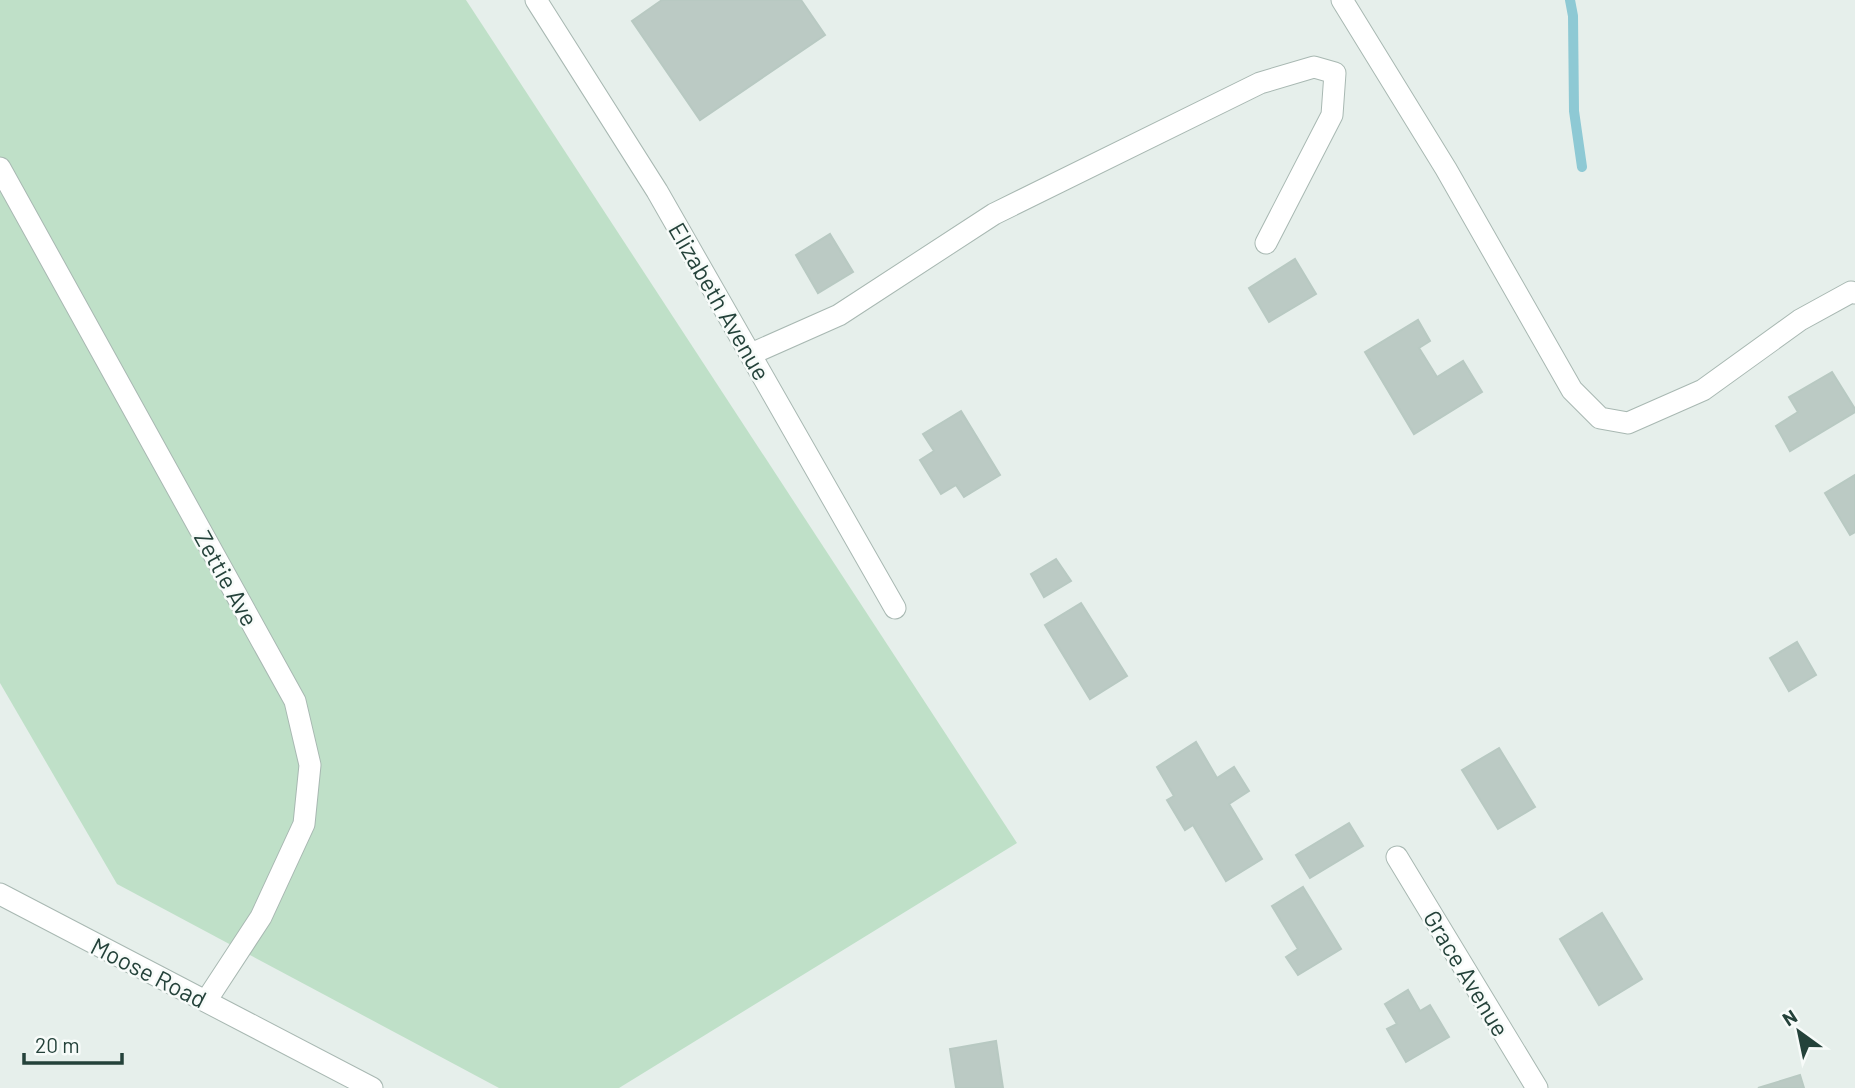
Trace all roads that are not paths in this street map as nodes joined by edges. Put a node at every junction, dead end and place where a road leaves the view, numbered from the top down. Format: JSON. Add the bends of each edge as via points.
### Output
{"nodes":[{"id":1,"x":536,"y":0,"type":"edge"},
{"id":2,"x":1342,"y":0,"type":"edge"},
{"id":3,"x":0,"y":168,"type":"edge"},
{"id":4,"x":1266,"y":243,"type":"dead end"},
{"id":5,"x":1855,"y":293,"type":"edge"},
{"id":6,"x":751,"y":354,"type":"junction"},
{"id":7,"x":895,"y":608,"type":"dead end"},
{"id":8,"x":1397,"y":857,"type":"dead end"},
{"id":9,"x":0,"y":894,"type":"edge"},
{"id":10,"x":206,"y":1001,"type":"junction"},
{"id":11,"x":373,"y":1088,"type":"edge"},
{"id":12,"x":1537,"y":1088,"type":"edge"}],
"edges":[{"from":1,"to":6,"type":"street","name":"Elizabeth Avenue","via":[[657,191]]},
{"from":2,"to":5,"type":"street","via":[[1446,169],[1572,390],[1600,418],[1628,423],[1703,390],[1800,320]]},
{"from":3,"to":10,"type":"street","name":"Zettie Ave","via":[[295,701],[310,765],[304,824],[261,918]]},
{"from":4,"to":6,"type":"street","via":[[1332,115],[1335,74],[1314,67],[1260,83],[995,214],[839,315]]},
{"from":6,"to":7,"type":"street","name":"Elizabeth Avenue"},
{"from":8,"to":12,"type":"street","name":"Grace Avenue"},
{"from":9,"to":10,"type":"street","name":"Moose Road"},
{"from":10,"to":11,"type":"street","name":"Moose Road"}]}
